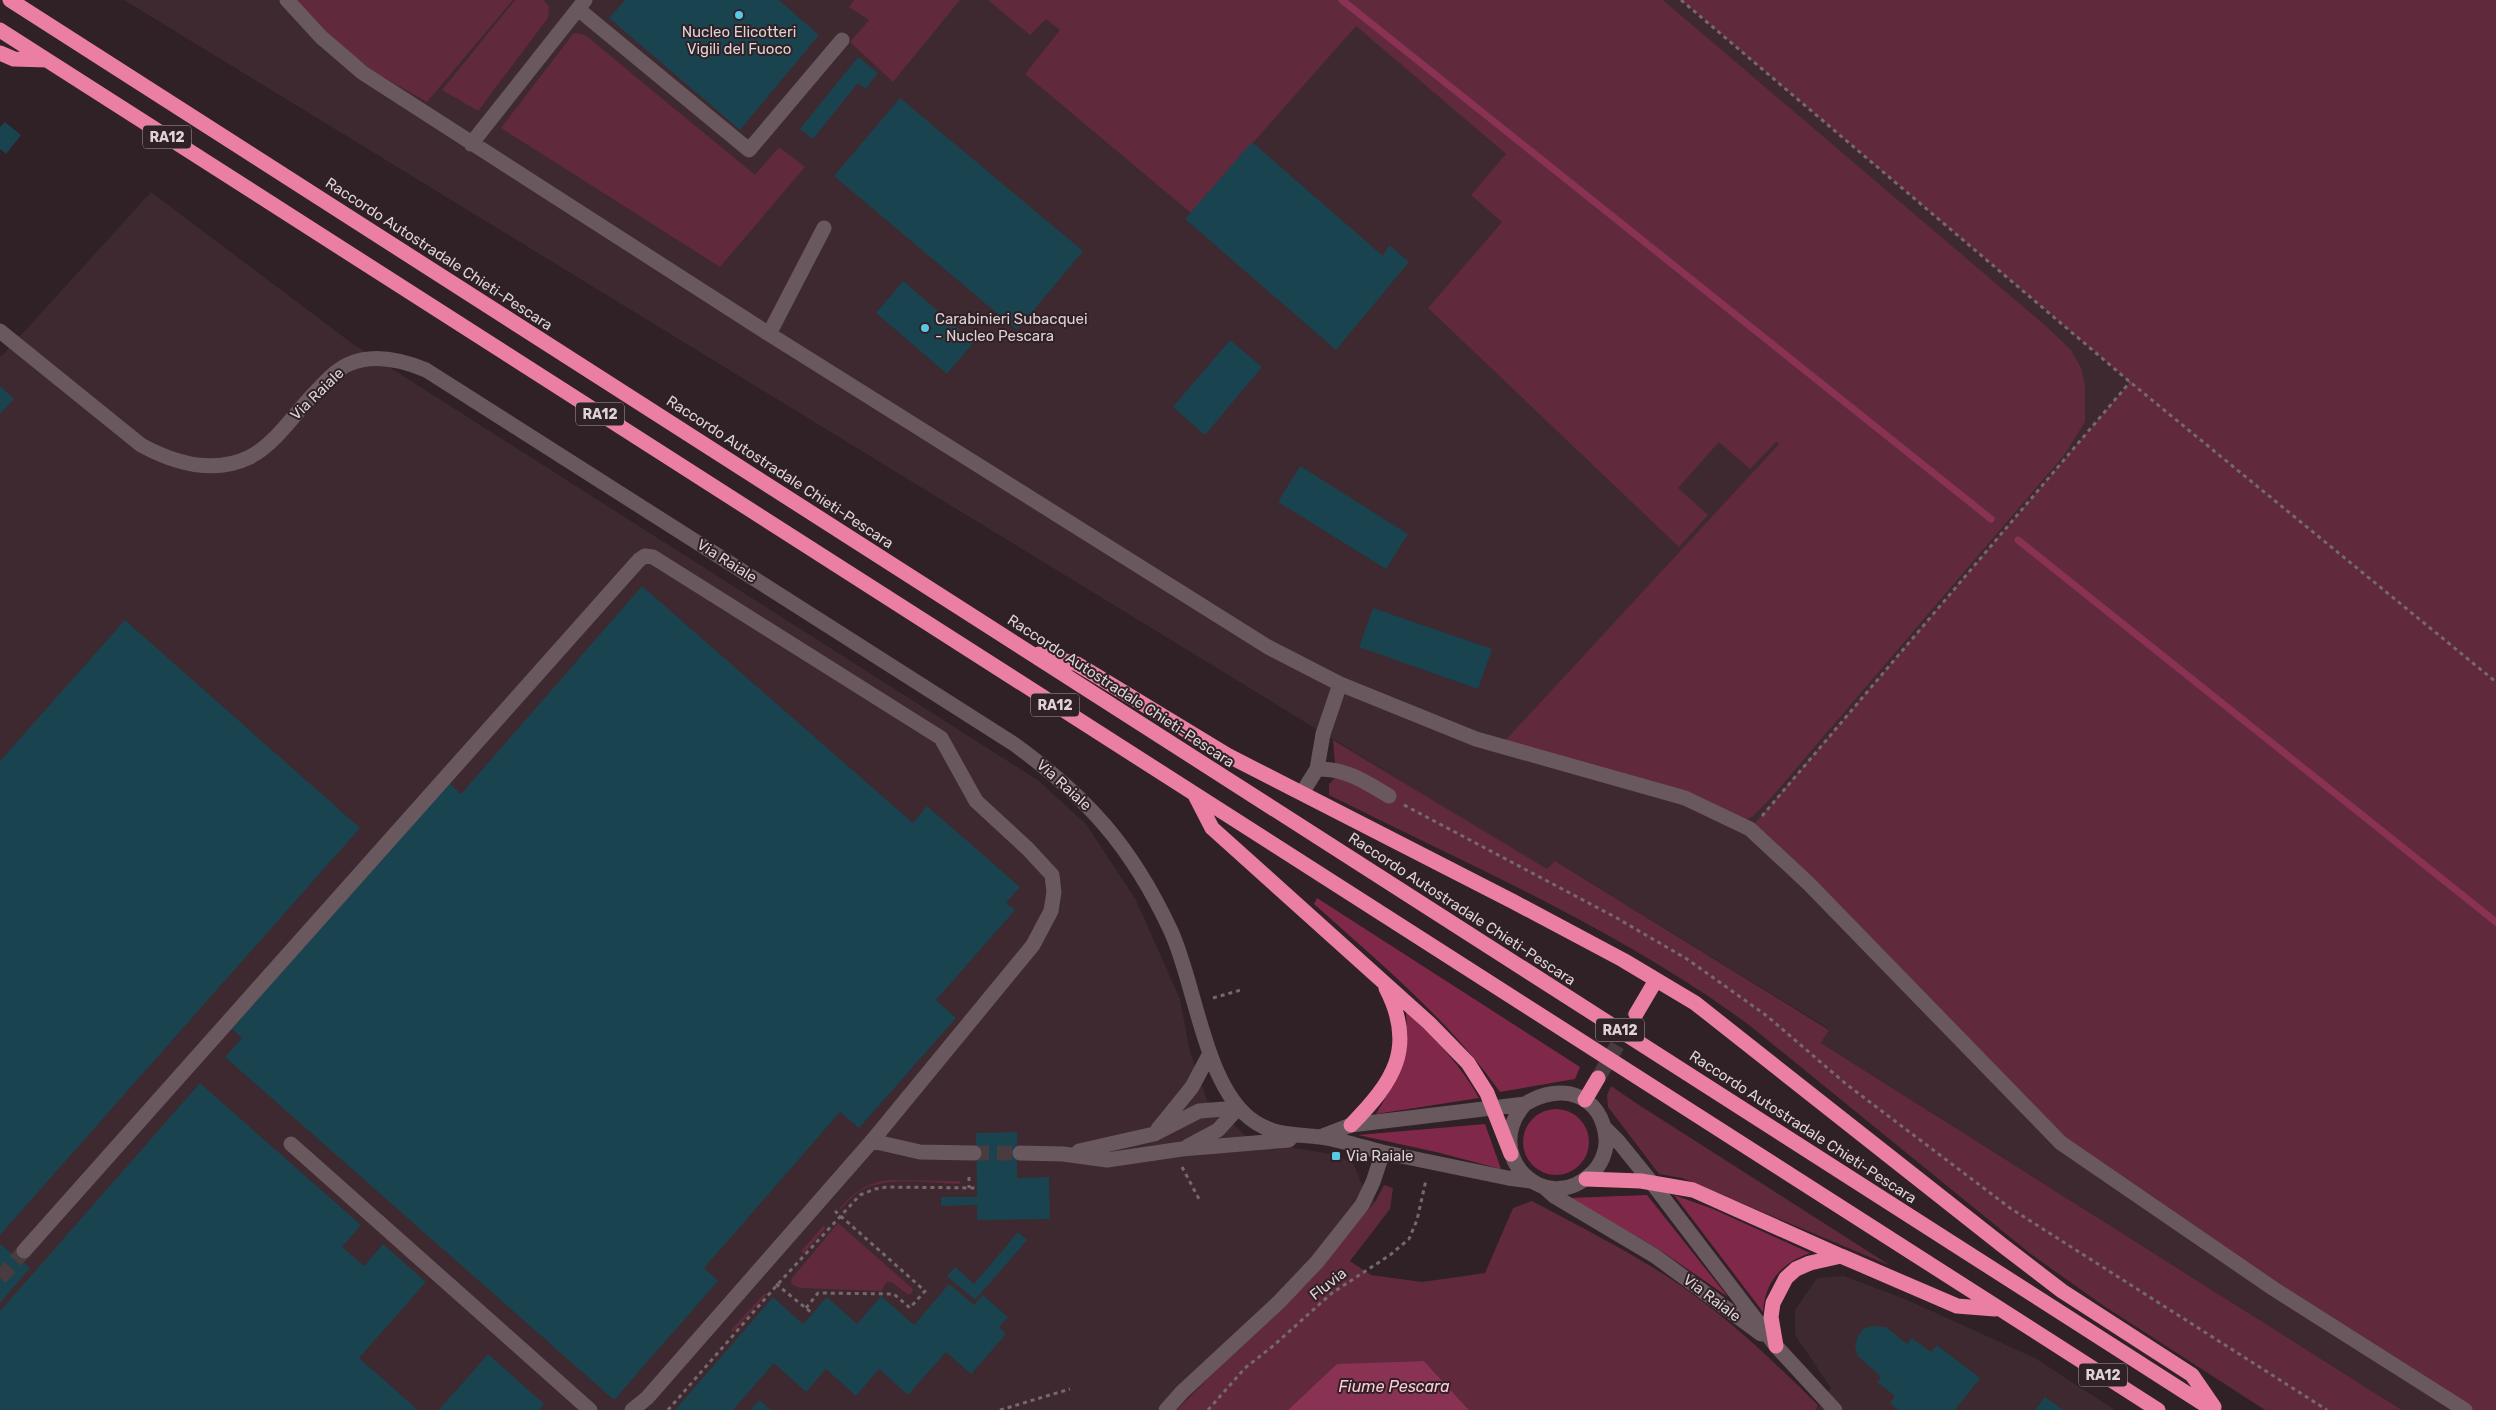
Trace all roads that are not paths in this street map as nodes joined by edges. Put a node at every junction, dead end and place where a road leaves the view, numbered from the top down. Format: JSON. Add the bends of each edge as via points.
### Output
{"nodes":[{"id":1,"x":287,"y":0,"type":"edge"},
{"id":2,"x":16,"y":2,"type":"edge"},
{"id":3,"x":582,"y":4,"type":"edge"},
{"id":4,"x":0,"y":30,"type":"edge"},
{"id":5,"x":842,"y":40,"type":"dead end"},
{"id":6,"x":0,"y":53,"type":"edge"},
{"id":7,"x":48,"y":60,"type":"junction"},
{"id":8,"x":471,"y":144,"type":"junction"},
{"id":9,"x":824,"y":228,"type":"dead end"},
{"id":10,"x":0,"y":332,"type":"edge"},
{"id":11,"x":769,"y":334,"type":"junction"},
{"id":12,"x":1027,"y":651,"type":"junction"},
{"id":13,"x":1340,"y":684,"type":"junction"},
{"id":14,"x":1317,"y":770,"type":"junction"},
{"id":15,"x":1302,"y":794,"type":"junction"},
{"id":16,"x":1195,"y":796,"type":"junction"},
{"id":17,"x":1389,"y":796,"type":"road end"},
{"id":18,"x":1656,"y":980,"type":"junction"},
{"id":19,"x":1383,"y":982,"type":"junction"},
{"id":20,"x":1636,"y":1014,"type":"tunnel mouth"},
{"id":21,"x":1209,"y":1055,"type":"junction"},
{"id":22,"x":1598,"y":1078,"type":"tunnel mouth"},
{"id":23,"x":1584,"y":1100,"type":"junction"},
{"id":24,"x":1525,"y":1104,"type":"junction"},
{"id":25,"x":1238,"y":1108,"type":"junction"},
{"id":26,"x":1493,"y":1108,"type":"junction"},
{"id":27,"x":1351,"y":1125,"type":"junction"},
{"id":28,"x":1604,"y":1127,"type":"junction"},
{"id":29,"x":1154,"y":1134,"type":"junction"},
{"id":30,"x":1320,"y":1137,"type":"junction"},
{"id":31,"x":872,"y":1141,"type":"junction"},
{"id":32,"x":291,"y":1144,"type":"dead end"},
{"id":33,"x":1179,"y":1150,"type":"junction"},
{"id":34,"x":1383,"y":1152,"type":"junction"},
{"id":35,"x":974,"y":1153,"type":"tunnel mouth"},
{"id":36,"x":1020,"y":1154,"type":"tunnel mouth"},
{"id":37,"x":1063,"y":1154,"type":"junction"},
{"id":38,"x":1511,"y":1154,"type":"junction"},
{"id":39,"x":1586,"y":1180,"type":"junction"},
{"id":40,"x":1530,"y":1181,"type":"junction"},
{"id":41,"x":1652,"y":1183,"type":"junction"},
{"id":42,"x":1545,"y":1187,"type":"junction"},
{"id":43,"x":24,"y":1251,"type":"tunnel mouth"},
{"id":44,"x":1841,"y":1256,"type":"junction"},
{"id":45,"x":1998,"y":1310,"type":"junction"},
{"id":46,"x":1776,"y":1346,"type":"junction"},
{"id":47,"x":590,"y":1410,"type":"edge"},
{"id":48,"x":632,"y":1410,"type":"edge"},
{"id":49,"x":1166,"y":1410,"type":"edge"},
{"id":50,"x":1835,"y":1410,"type":"edge"},
{"id":51,"x":2158,"y":1410,"type":"edge"},
{"id":52,"x":2215,"y":1410,"type":"edge"},
{"id":53,"x":2465,"y":1410,"type":"edge"}],
"edges":[{"from":1,"to":8,"type":"street","via":[[321,37],[363,74]]},
{"from":2,"to":12,"type":"highway","name":"Raccordo Autostradale Chieti-Pescara","number":"RA12"},
{"from":3,"to":5,"type":"street","via":[[749,150]]},
{"from":3,"to":8,"type":"street"},
{"from":4,"to":7,"type":"highway","number":"RA12"},
{"from":6,"to":7,"type":"highway","via":[[14,59]]},
{"from":7,"to":16,"type":"highway","number":"RA12"},
{"from":8,"to":11,"type":"street"},
{"from":9,"to":11,"type":"street"},
{"from":10,"to":21,"type":"street","name":"Via Raiale","via":[[141,445],[160,455],[198,466],[229,464],[250,457],[267,444],[332,375],[349,364],[366,359],[392,359],[426,370],[1014,744],[1074,790],[1126,850],[1171,930],[1188,974]]},
{"from":11,"to":13,"type":"street","via":[[1268,647]]},
{"from":12,"to":15,"type":"highway","via":[[1078,664],[1226,755]]},
{"from":12,"to":52,"type":"highway","name":"Raccordo Autostradale Chieti-Pescara","number":"RA12"},
{"from":13,"to":14,"type":"street","via":[[1323,734]]},
{"from":13,"to":53,"type":"street","via":[[1476,739],[1685,798],[1750,829],[1808,884],[2061,1143],[2274,1289]]},
{"from":14,"to":15,"type":"street"},
{"from":14,"to":17,"type":"street","via":[[1332,769],[1356,777]]},
{"from":15,"to":18,"type":"highway","via":[[1514,902]]},
{"from":16,"to":19,"type":"highway","via":[[1212,828]]},
{"from":16,"to":45,"type":"highway","number":"RA12"},
{"from":18,"to":20,"type":"highway"},
{"from":18,"to":52,"type":"highway","via":[[1695,1003],[2062,1290],[2192,1375]]},
{"from":19,"to":26,"type":"highway","via":[[1468,1063]]},
{"from":19,"to":27,"type":"highway","via":[[1398,1018],[1398,1056],[1382,1091]]},
{"from":21,"to":25,"type":"street","name":"Via Raiale"},
{"from":21,"to":29,"type":"street","via":[[1192,1087]]},
{"from":22,"to":23,"type":"highway"},
{"from":23,"to":24,"type":"street","via":[[1570,1093],[1554,1092]]},
{"from":23,"to":28,"type":"street","via":[[1593,1107]]},
{"from":24,"to":26,"type":"street","name":"Via Raiale"},
{"from":24,"to":38,"type":"street","via":[[1517,1112],[1511,1127]]},
{"from":25,"to":29,"type":"street","via":[[1199,1111]]},
{"from":25,"to":30,"type":"street","name":"Via Raiale","via":[[1275,1132]]},
{"from":25,"to":33,"type":"street","via":[[1218,1130]]},
{"from":26,"to":27,"type":"street","name":"Via Raiale"},
{"from":26,"to":38,"type":"highway"},
{"from":27,"to":30,"type":"street","name":"Via Raiale"},
{"from":28,"to":39,"type":"street","via":[[1606,1142],[1603,1156]]},
{"from":28,"to":41,"type":"street","name":"Via Raiale"},
{"from":29,"to":37,"type":"street"},
{"from":30,"to":33,"type":"street"},
{"from":30,"to":34,"type":"street","name":"Via Raiale"},
{"from":31,"to":35,"type":"street","via":[[920,1152]]},
{"from":31,"to":43,"type":"street","via":[[1034,944],[1051,911],[1052,875],[976,801],[941,738],[653,556],[646,556],[639,560]]},
{"from":31,"to":48,"type":"street","via":[[647,1398]]},
{"from":32,"to":47,"type":"street"},
{"from":33,"to":37,"type":"street","via":[[1107,1160]]},
{"from":34,"to":40,"type":"street","name":"Via Raiale"},
{"from":34,"to":49,"type":"street","via":[[1362,1205],[1317,1262]]},
{"from":36,"to":37,"type":"street"},
{"from":38,"to":40,"type":"street","via":[[1518,1169]]},
{"from":39,"to":41,"type":"highway"},
{"from":39,"to":42,"type":"street","via":[[1566,1188]]},
{"from":40,"to":42,"type":"street"},
{"from":41,"to":44,"type":"highway","via":[[1693,1190]]},
{"from":41,"to":46,"type":"street","name":"Via Raiale"},
{"from":42,"to":46,"type":"street","name":"Via Raiale","via":[[1554,1196],[1655,1256]]},
{"from":44,"to":45,"type":"highway","via":[[1957,1306]]},
{"from":44,"to":46,"type":"highway","via":[[1810,1263],[1786,1278],[1772,1304]]},
{"from":45,"to":51,"type":"highway","number":"RA12"},
{"from":46,"to":50,"type":"street","name":"Via Raiale"}]}
